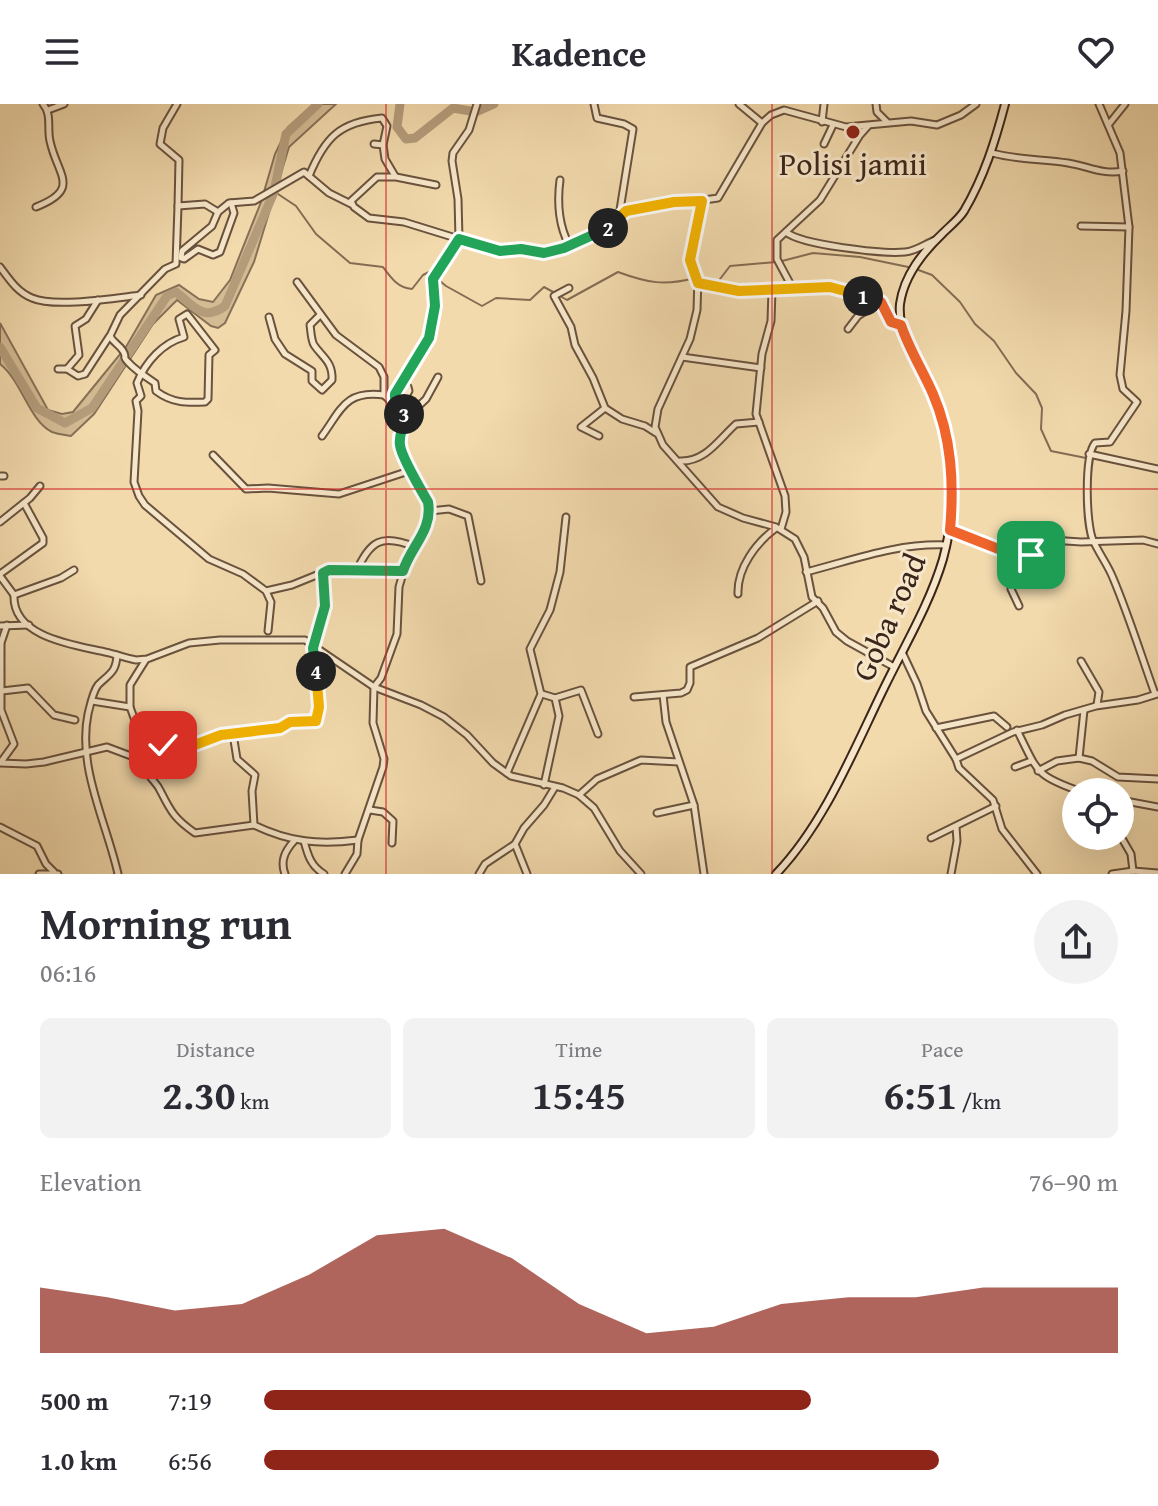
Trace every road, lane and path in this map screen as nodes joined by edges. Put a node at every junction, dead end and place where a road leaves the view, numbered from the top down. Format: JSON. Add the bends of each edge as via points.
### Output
{"nodes":[{"id":1,"x":64,"y":104,"type":"edge"},
{"id":2,"x":177,"y":104,"type":"edge"},
{"id":3,"x":477,"y":104,"type":"edge"},
{"id":4,"x":594,"y":104,"type":"edge"},
{"id":5,"x":739,"y":104,"type":"edge"},
{"id":6,"x":824,"y":104,"type":"edge"},
{"id":7,"x":876,"y":104,"type":"edge"},
{"id":8,"x":976,"y":104,"type":"edge"},
{"id":9,"x":1005,"y":104,"type":"edge"},
{"id":10,"x":1099,"y":104,"type":"edge"},
{"id":11,"x":1125,"y":104,"type":"edge"},
{"id":12,"x":45,"y":107,"type":"edge"},
{"id":13,"x":822,"y":122,"type":"junction"},
{"id":14,"x":762,"y":123,"type":"junction"},
{"id":15,"x":888,"y":123,"type":"junction"},
{"id":16,"x":1109,"y":124,"type":"junction"},
{"id":17,"x":833,"y":125,"type":"junction"},
{"id":18,"x":869,"y":125,"type":"junction"},
{"id":19,"x":374,"y":144,"type":"dead end"},
{"id":20,"x":824,"y":144,"type":"dead end"},
{"id":21,"x":383,"y":145,"type":"junction"},
{"id":22,"x":992,"y":153,"type":"junction"},
{"id":23,"x":1123,"y":171,"type":"junction"},
{"id":24,"x":309,"y":176,"type":"junction"},
{"id":25,"x":396,"y":177,"type":"junction"},
{"id":26,"x":560,"y":180,"type":"dead end"},
{"id":27,"x":436,"y":185,"type":"dead end"},
{"id":28,"x":702,"y":201,"type":"junction"},
{"id":29,"x":231,"y":203,"type":"junction"},
{"id":30,"x":351,"y":204,"type":"junction"},
{"id":31,"x":178,"y":206,"type":"junction"},
{"id":32,"x":36,"y":207,"type":"dead end"},
{"id":33,"x":218,"y":212,"type":"junction"},
{"id":34,"x":619,"y":216,"type":"junction"},
{"id":35,"x":1081,"y":226,"type":"dead end"},
{"id":36,"x":1129,"y":227,"type":"junction"},
{"id":37,"x":786,"y":232,"type":"junction"},
{"id":38,"x":459,"y":239,"type":"junction"},
{"id":39,"x":936,"y":240,"type":"junction"},
{"id":40,"x":569,"y":245,"type":"junction"},
{"id":41,"x":0,"y":267,"type":"edge"},
{"id":42,"x":297,"y":282,"type":"dead end"},
{"id":43,"x":698,"y":283,"type":"junction"},
{"id":44,"x":792,"y":287,"type":"junction"},
{"id":45,"x":569,"y":288,"type":"dead end"},
{"id":46,"x":772,"y":290,"type":"junction"},
{"id":47,"x":142,"y":295,"type":"junction"},
{"id":48,"x":99,"y":299,"type":"junction"},
{"id":49,"x":881,"y":302,"type":"junction"},
{"id":50,"x":320,"y":315,"type":"junction"},
{"id":51,"x":269,"y":317,"type":"dead end"},
{"id":52,"x":901,"y":325,"type":"junction"},
{"id":53,"x":848,"y":329,"type":"dead end"},
{"id":54,"x":110,"y":336,"type":"junction"},
{"id":55,"x":682,"y":357,"type":"junction"},
{"id":56,"x":761,"y":368,"type":"junction"},
{"id":57,"x":58,"y":369,"type":"dead end"},
{"id":58,"x":67,"y":369,"type":"junction"},
{"id":59,"x":141,"y":373,"type":"junction"},
{"id":60,"x":438,"y":377,"type":"dead end"},
{"id":61,"x":401,"y":382,"type":"junction"},
{"id":62,"x":384,"y":395,"type":"junction"},
{"id":63,"x":605,"y":408,"type":"junction"},
{"id":64,"x":400,"y":411,"type":"junction"},
{"id":65,"x":759,"y":422,"type":"junction"},
{"id":66,"x":657,"y":433,"type":"junction"},
{"id":67,"x":322,"y":436,"type":"dead end"},
{"id":68,"x":599,"y":436,"type":"dead end"},
{"id":69,"x":1089,"y":454,"type":"junction"},
{"id":70,"x":213,"y":455,"type":"dead end"},
{"id":71,"x":679,"y":461,"type":"junction"},
{"id":72,"x":1158,"y":469,"type":"edge"},
{"id":73,"x":412,"y":470,"type":"junction"},
{"id":74,"x":40,"y":486,"type":"dead end"},
{"id":75,"x":24,"y":503,"type":"junction"},
{"id":76,"x":430,"y":511,"type":"junction"},
{"id":77,"x":566,"y":517,"type":"dead end"},
{"id":78,"x":0,"y":522,"type":"edge"},
{"id":79,"x":779,"y":528,"type":"junction"},
{"id":80,"x":950,"y":530,"type":"junction"},
{"id":81,"x":1093,"y":540,"type":"junction"},
{"id":82,"x":1158,"y":544,"type":"edge"},
{"id":83,"x":946,"y":545,"type":"junction"},
{"id":84,"x":415,"y":547,"type":"junction"},
{"id":85,"x":1024,"y":559,"type":"junction"},
{"id":86,"x":74,"y":570,"type":"dead end"},
{"id":87,"x":403,"y":571,"type":"junction"},
{"id":88,"x":356,"y":572,"type":"junction"},
{"id":89,"x":806,"y":572,"type":"junction"},
{"id":90,"x":323,"y":573,"type":"junction"},
{"id":91,"x":0,"y":575,"type":"edge"},
{"id":92,"x":481,"y":581,"type":"dead end"},
{"id":93,"x":266,"y":591,"type":"junction"},
{"id":94,"x":738,"y":594,"type":"dead end"},
{"id":95,"x":14,"y":595,"type":"junction"},
{"id":96,"x":818,"y":601,"type":"junction"},
{"id":97,"x":1019,"y":606,"type":"dead end"},
{"id":98,"x":4,"y":625,"type":"edge"},
{"id":99,"x":29,"y":625,"type":"junction"},
{"id":100,"x":268,"y":631,"type":"dead end"},
{"id":101,"x":314,"y":646,"type":"junction"},
{"id":102,"x":902,"y":652,"type":"junction"},
{"id":103,"x":117,"y":655,"type":"junction"},
{"id":104,"x":147,"y":659,"type":"junction"},
{"id":105,"x":1081,"y":661,"type":"dead end"},
{"id":106,"x":894,"y":667,"type":"junction"},
{"id":107,"x":374,"y":687,"type":"junction"},
{"id":108,"x":1,"y":694,"type":"edge"},
{"id":109,"x":541,"y":694,"type":"junction"},
{"id":110,"x":1157,"y":694,"type":"edge"},
{"id":111,"x":663,"y":695,"type":"junction"},
{"id":112,"x":634,"y":697,"type":"dead end"},
{"id":113,"x":555,"y":698,"type":"junction"},
{"id":114,"x":92,"y":701,"type":"junction"},
{"id":115,"x":1096,"y":706,"type":"junction"},
{"id":116,"x":130,"y":707,"type":"junction"},
{"id":117,"x":1084,"y":710,"type":"junction"},
{"id":118,"x":75,"y":720,"type":"dead end"},
{"id":119,"x":1007,"y":727,"type":"dead end"},
{"id":120,"x":936,"y":728,"type":"junction"},
{"id":121,"x":1017,"y":730,"type":"junction"},
{"id":122,"x":233,"y":734,"type":"junction"},
{"id":123,"x":598,"y":734,"type":"dead end"},
{"id":124,"x":88,"y":752,"type":"junction"},
{"id":125,"x":176,"y":752,"type":"junction"},
{"id":126,"x":1079,"y":758,"type":"junction"},
{"id":127,"x":956,"y":759,"type":"junction"},
{"id":128,"x":1031,"y":761,"type":"junction"},
{"id":129,"x":147,"y":762,"type":"junction"},
{"id":130,"x":679,"y":762,"type":"junction"},
{"id":131,"x":0,"y":763,"type":"edge"},
{"id":132,"x":1015,"y":767,"type":"dead end"},
{"id":133,"x":1038,"y":771,"type":"junction"},
{"id":134,"x":507,"y":773,"type":"junction"},
{"id":135,"x":1158,"y":779,"type":"edge"},
{"id":136,"x":544,"y":785,"type":"junction"},
{"id":137,"x":1062,"y":785,"type":"edge"},
{"id":138,"x":555,"y":787,"type":"junction"},
{"id":139,"x":579,"y":795,"type":"junction"},
{"id":140,"x":1134,"y":803,"type":"edge"},
{"id":141,"x":694,"y":805,"type":"junction"},
{"id":142,"x":996,"y":806,"type":"junction"},
{"id":143,"x":1158,"y":807,"type":"edge"},
{"id":144,"x":370,"y":810,"type":"junction"},
{"id":145,"x":657,"y":813,"type":"dead end"},
{"id":146,"x":254,"y":825,"type":"junction"},
{"id":147,"x":0,"y":827,"type":"edge"},
{"id":148,"x":956,"y":827,"type":"junction"},
{"id":149,"x":931,"y":838,"type":"dead end"},
{"id":150,"x":358,"y":840,"type":"junction"},
{"id":151,"x":294,"y":841,"type":"junction"},
{"id":152,"x":304,"y":841,"type":"junction"},
{"id":153,"x":392,"y":843,"type":"dead end"},
{"id":154,"x":515,"y":844,"type":"junction"},
{"id":155,"x":1129,"y":850,"type":"edge"},
{"id":156,"x":1133,"y":871,"type":"junction"},
{"id":157,"x":56,"y":873,"type":"edge"},
{"id":158,"x":1158,"y":873,"type":"edge"},
{"id":159,"x":39,"y":874,"type":"edge"},
{"id":160,"x":118,"y":874,"type":"edge"},
{"id":161,"x":285,"y":874,"type":"edge"},
{"id":162,"x":324,"y":874,"type":"edge"},
{"id":163,"x":345,"y":874,"type":"edge"},
{"id":164,"x":479,"y":874,"type":"edge"},
{"id":165,"x":527,"y":874,"type":"edge"},
{"id":166,"x":641,"y":874,"type":"edge"},
{"id":167,"x":704,"y":874,"type":"edge"},
{"id":168,"x":776,"y":874,"type":"edge"},
{"id":169,"x":951,"y":874,"type":"edge"},
{"id":170,"x":1037,"y":874,"type":"edge"},
{"id":171,"x":1112,"y":874,"type":"edge"}],
"edges":[{"from":1,"to":12,"type":"street"},
{"from":2,"to":31,"type":"street","via":[[160,144],[179,160]]},
{"from":3,"to":38,"type":"street","via":[[469,130],[453,153]]},
{"from":4,"to":34,"type":"street","via":[[600,121],[633,129]]},
{"from":5,"to":14,"type":"street"},
{"from":6,"to":13,"type":"street"},
{"from":7,"to":15,"type":"street"},
{"from":8,"to":15,"type":"street","via":[[940,125]]},
{"from":9,"to":22,"type":"main road"},
{"from":10,"to":16,"type":"street"},
{"from":11,"to":16,"type":"street"},
{"from":12,"to":32,"type":"street","via":[[63,179],[60,195]]},
{"from":13,"to":14,"type":"street","via":[[784,110]]},
{"from":13,"to":17,"type":"street"},
{"from":14,"to":28,"type":"street","via":[[718,198]]},
{"from":15,"to":18,"type":"street"},
{"from":16,"to":23,"type":"street"},
{"from":17,"to":18,"type":"street"},
{"from":17,"to":20,"type":"street"},
{"from":18,"to":37,"type":"street","via":[[820,200]]},
{"from":19,"to":21,"type":"street"},
{"from":21,"to":24,"type":"street","via":[[387,126],[382,118],[343,126],[323,148]]},
{"from":21,"to":25,"type":"street"},
{"from":22,"to":23,"type":"street","via":[[1104,173]]},
{"from":22,"to":39,"type":"main road","via":[[962,214]]},
{"from":23,"to":36,"type":"street"},
{"from":24,"to":29,"type":"street","via":[[296,175],[254,201]]},
{"from":24,"to":30,"type":"street"},
{"from":25,"to":27,"type":"street"},
{"from":25,"to":30,"type":"street","via":[[374,179]]},
{"from":26,"to":40,"type":"street","via":[[559,215]]},
{"from":28,"to":34,"type":"street"},
{"from":28,"to":43,"type":"street","via":[[690,260]]},
{"from":29,"to":33,"type":"street"},
{"from":29,"to":33,"type":"street","via":[[234,213],[220,252],[198,249],[181,258],[182,251],[212,226]]},
{"from":30,"to":38,"type":"street","via":[[369,218],[404,222]]},
{"from":31,"to":33,"type":"street","via":[[205,204]]},
{"from":31,"to":47,"type":"street","via":[[176,264]]},
{"from":34,"to":40,"type":"street","via":[[609,228]]},
{"from":35,"to":36,"type":"street"},
{"from":36,"to":69,"type":"street","via":[[1120,375],[1123,389],[1137,403],[1110,442],[1095,443]]},
{"from":37,"to":39,"type":"street","via":[[798,240],[879,252],[906,252]]},
{"from":37,"to":44,"type":"street","via":[[777,240],[777,259]]},
{"from":38,"to":40,"type":"street","via":[[500,251],[544,253]]},
{"from":38,"to":61,"type":"street","via":[[433,279],[429,338]]},
{"from":39,"to":52,"type":"main road","via":[[907,279]]},
{"from":41,"to":48,"type":"street","via":[[19,290],[39,300]]},
{"from":42,"to":50,"type":"street"},
{"from":43,"to":46,"type":"street","via":[[739,291]]},
{"from":43,"to":55,"type":"street","via":[[695,322]]},
{"from":44,"to":46,"type":"street"},
{"from":44,"to":49,"type":"street","via":[[839,289]]},
{"from":45,"to":63,"type":"street","via":[[554,296]]},
{"from":46,"to":56,"type":"street"},
{"from":47,"to":48,"type":"street"},
{"from":47,"to":54,"type":"street","via":[[120,315]]},
{"from":48,"to":58,"type":"street","via":[[75,326],[79,353]]},
{"from":49,"to":52,"type":"street","via":[[891,322]]},
{"from":49,"to":53,"type":"street"},
{"from":50,"to":51,"type":"street","via":[[310,325],[312,343],[332,372],[322,390],[312,381],[312,371],[285,354]]},
{"from":50,"to":62,"type":"street","via":[[344,342],[379,367]]},
{"from":52,"to":80,"type":"main road","name":"Goba road","via":[[935,398],[946,436],[952,477]]},
{"from":54,"to":58,"type":"street","via":[[85,374]]},
{"from":54,"to":59,"type":"street"},
{"from":55,"to":56,"type":"street"},
{"from":55,"to":66,"type":"street","via":[[658,409]]},
{"from":56,"to":65,"type":"street"},
{"from":57,"to":58,"type":"street"},
{"from":59,"to":59,"type":"street","via":[[175,402],[205,402],[209,355],[215,350],[183,315],[179,319],[184,337],[169,342]]},
{"from":59,"to":93,"type":"street","via":[[134,482],[139,496],[209,559]]},
{"from":60,"to":64,"type":"street","via":[[426,399]]},
{"from":61,"to":64,"type":"street","via":[[395,394]]},
{"from":61,"to":64,"type":"street","via":[[409,391]]},
{"from":62,"to":64,"type":"street"},
{"from":62,"to":67,"type":"street","via":[[361,394],[350,400]]},
{"from":63,"to":66,"type":"street"},
{"from":63,"to":68,"type":"street","via":[[581,427]]},
{"from":64,"to":73,"type":"street","via":[[399,442]]},
{"from":65,"to":71,"type":"street","via":[[736,424],[708,452]]},
{"from":65,"to":79,"type":"street","via":[[785,496]]},
{"from":66,"to":71,"type":"street"},
{"from":69,"to":72,"type":"street"},
{"from":69,"to":81,"type":"street"},
{"from":70,"to":73,"type":"street","via":[[246,489],[339,494]]},
{"from":71,"to":79,"type":"street","via":[[718,507]]},
{"from":73,"to":76,"type":"street"},
{"from":74,"to":75,"type":"street"},
{"from":75,"to":78,"type":"street"},
{"from":75,"to":91,"type":"street","via":[[44,541]]},
{"from":76,"to":84,"type":"street"},
{"from":76,"to":92,"type":"street","via":[[449,509],[468,516]]},
{"from":77,"to":109,"type":"street","via":[[550,610],[530,649]]},
{"from":79,"to":89,"type":"street","via":[[799,545]]},
{"from":79,"to":94,"type":"street","via":[[745,562]]},
{"from":80,"to":83,"type":"main road","name":"Goba road"},
{"from":80,"to":85,"type":"street"},
{"from":81,"to":82,"type":"street"},
{"from":81,"to":85,"type":"street","via":[[1047,540]]},
{"from":81,"to":110,"type":"street","via":[[1113,577]]},
{"from":83,"to":89,"type":"street","via":[[886,550]]},
{"from":83,"to":102,"type":"main road","name":"Goba road"},
{"from":84,"to":87,"type":"street"},
{"from":84,"to":88,"type":"street","via":[[400,541],[376,544],[366,550]]},
{"from":85,"to":97,"type":"street","via":[[1011,589]]},
{"from":86,"to":95,"type":"street"},
{"from":87,"to":88,"type":"street"},
{"from":87,"to":107,"type":"street","via":[[397,634]]},
{"from":88,"to":90,"type":"street"},
{"from":89,"to":96,"type":"street","via":[[812,597]]},
{"from":90,"to":93,"type":"street"},
{"from":90,"to":101,"type":"street","via":[[325,606]]},
{"from":91,"to":95,"type":"street"},
{"from":93,"to":100,"type":"street","via":[[271,602]]},
{"from":95,"to":99,"type":"street","via":[[19,615]]},
{"from":96,"to":106,"type":"street","via":[[841,637]]},
{"from":96,"to":111,"type":"street","via":[[758,638],[690,667],[687,690]]},
{"from":98,"to":99,"type":"street"},
{"from":98,"to":108,"type":"street"},
{"from":99,"to":103,"type":"street","via":[[67,644]]},
{"from":101,"to":104,"type":"street","via":[[305,640],[189,643]]},
{"from":101,"to":107,"type":"street"},
{"from":101,"to":122,"type":"street","via":[[316,721]]},
{"from":102,"to":106,"type":"main road","name":"Goba road"},
{"from":102,"to":120,"type":"street"},
{"from":103,"to":104,"type":"street"},
{"from":103,"to":114,"type":"street","via":[[111,676],[97,687]]},
{"from":104,"to":116,"type":"street","via":[[130,685]]},
{"from":105,"to":115,"type":"street","via":[[1099,692]]},
{"from":106,"to":168,"type":"main road","name":"Goba road","via":[[818,819]]},
{"from":107,"to":134,"type":"street","via":[[444,717]]},
{"from":107,"to":144,"type":"street","via":[[373,723],[384,759]]},
{"from":108,"to":118,"type":"street","via":[[28,688],[54,715]]},
{"from":108,"to":131,"type":"street","via":[[14,744]]},
{"from":109,"to":113,"type":"street"},
{"from":109,"to":134,"type":"street"},
{"from":110,"to":115,"type":"street"},
{"from":111,"to":112,"type":"street"},
{"from":111,"to":130,"type":"street"},
{"from":113,"to":123,"type":"street","via":[[581,690]]},
{"from":113,"to":136,"type":"street","via":[[559,716]]},
{"from":114,"to":116,"type":"street"},
{"from":114,"to":124,"type":"street"},
{"from":115,"to":117,"type":"street"},
{"from":116,"to":125,"type":"street","via":[[144,745],[169,746]]},
{"from":117,"to":121,"type":"street"},
{"from":117,"to":126,"type":"street"},
{"from":119,"to":120,"type":"street","via":[[994,716]]},
{"from":120,"to":127,"type":"street"},
{"from":121,"to":127,"type":"street"},
{"from":121,"to":128,"type":"street"},
{"from":122,"to":125,"type":"street"},
{"from":122,"to":146,"type":"street","via":[[237,759],[255,775]]},
{"from":124,"to":129,"type":"street","via":[[107,747]]},
{"from":124,"to":131,"type":"street","via":[[26,764]]},
{"from":124,"to":160,"type":"street","via":[[90,778]]},
{"from":125,"to":129,"type":"street"},
{"from":126,"to":133,"type":"street"},
{"from":126,"to":135,"type":"street","via":[[1118,777]]},
{"from":127,"to":142,"type":"street","via":[[962,773]]},
{"from":128,"to":132,"type":"street"},
{"from":128,"to":133,"type":"street"},
{"from":129,"to":146,"type":"street","via":[[148,776],[170,812],[195,833]]},
{"from":130,"to":139,"type":"street","via":[[641,760],[597,779]]},
{"from":130,"to":141,"type":"street"},
{"from":133,"to":137,"type":"street"},
{"from":134,"to":136,"type":"street"},
{"from":136,"to":138,"type":"street"},
{"from":138,"to":139,"type":"street"},
{"from":138,"to":154,"type":"street"},
{"from":139,"to":166,"type":"street"},
{"from":140,"to":143,"type":"street"},
{"from":141,"to":145,"type":"street"},
{"from":141,"to":167,"type":"street"},
{"from":142,"to":148,"type":"street"},
{"from":142,"to":170,"type":"street","via":[[1002,829]]},
{"from":144,"to":150,"type":"street"},
{"from":144,"to":153,"type":"street","via":[[393,821]]},
{"from":146,"to":151,"type":"street"},
{"from":147,"to":157,"type":"street","via":[[34,844]]},
{"from":148,"to":149,"type":"street"},
{"from":148,"to":169,"type":"street"},
{"from":150,"to":152,"type":"street"},
{"from":150,"to":163,"type":"street","via":[[357,854]]},
{"from":151,"to":152,"type":"street"},
{"from":151,"to":161,"type":"street","via":[[285,852]]},
{"from":152,"to":162,"type":"street","via":[[309,859]]},
{"from":154,"to":164,"type":"street"},
{"from":154,"to":165,"type":"street"},
{"from":155,"to":156,"type":"street"},
{"from":156,"to":158,"type":"street"},
{"from":156,"to":171,"type":"street"},
{"from":157,"to":159,"type":"street"}]}
